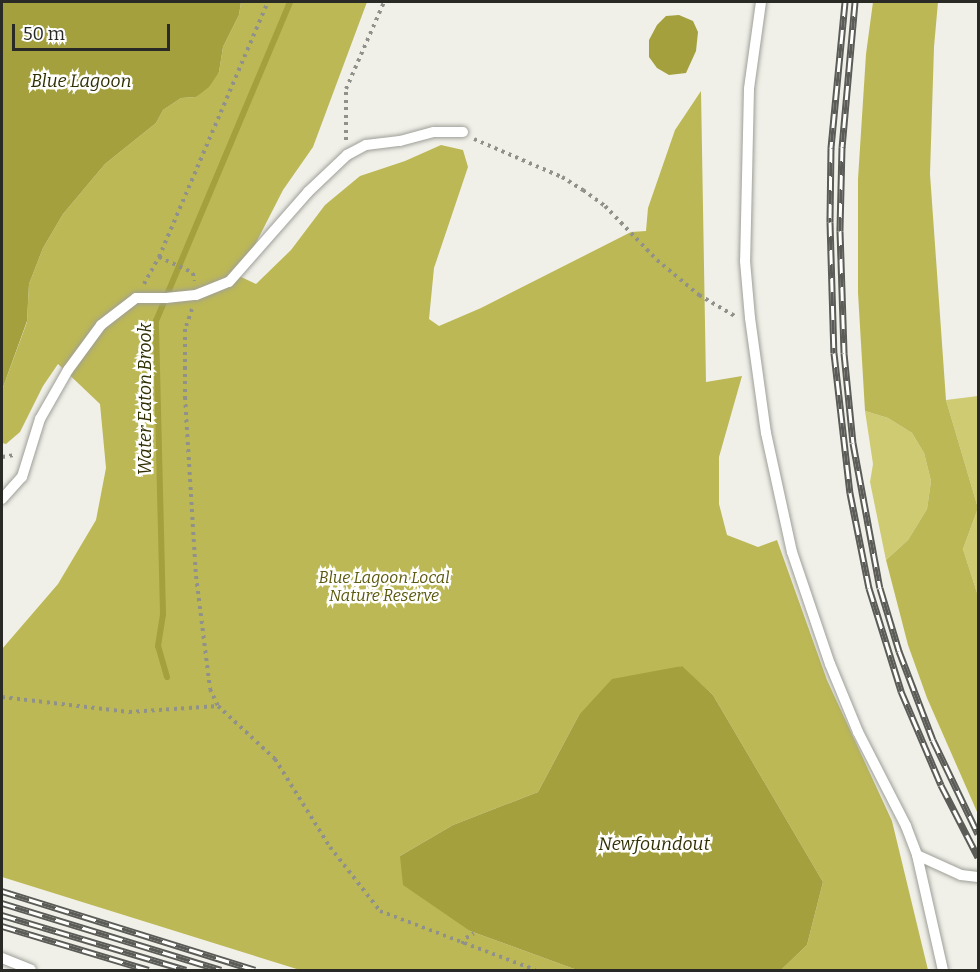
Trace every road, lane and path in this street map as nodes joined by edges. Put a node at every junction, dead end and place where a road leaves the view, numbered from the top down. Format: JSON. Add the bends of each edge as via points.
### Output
{"nodes":[{"id":1,"x":268,"y":2,"type":"edge"},
{"id":2,"x":384,"y":2,"type":"edge"},
{"id":3,"x":761,"y":2,"type":"edge"},
{"id":4,"x":463,"y":132,"type":"joint"},
{"id":5,"x":346,"y":155,"type":"junction"},
{"id":6,"x":159,"y":257,"type":"junction"},
{"id":7,"x":193,"y":273,"type":"dead end"},
{"id":8,"x":196,"y":295,"type":"junction"},
{"id":9,"x":136,"y":298,"type":"junction"},
{"id":10,"x":750,"y":318,"type":"junction"},
{"id":11,"x":2,"y":499,"type":"edge"},
{"id":12,"x":2,"y":697,"type":"edge"},
{"id":13,"x":218,"y":706,"type":"junction"},
{"id":14,"x":916,"y":855,"type":"junction"},
{"id":15,"x":978,"y":877,"type":"edge"},
{"id":16,"x":474,"y":933,"type":"dead end"},
{"id":17,"x":462,"y":944,"type":"junction"},
{"id":18,"x":2,"y":958,"type":"edge"},
{"id":19,"x":31,"y":970,"type":"edge"},
{"id":20,"x":535,"y":970,"type":"edge"},
{"id":21,"x":944,"y":970,"type":"edge"}],
"edges":[{"from":1,"to":6,"type":"path"},
{"from":2,"to":5,"type":"path","via":[[346,89]]},
{"from":3,"to":10,"type":"lane","via":[[746,139],[745,261]]},
{"from":4,"to":5,"type":"lane","via":[[434,132],[366,145]]},
{"from":4,"to":10,"type":"path","via":[[584,190],[699,295],[737,316]]},
{"from":5,"to":8,"type":"lane","via":[[229,282]]},
{"from":6,"to":7,"type":"path"},
{"from":6,"to":9,"type":"path"},
{"from":8,"to":9,"type":"lane"},
{"from":8,"to":13,"type":"path","via":[[184,329],[185,409],[196,576],[210,689]]},
{"from":9,"to":11,"type":"lane","via":[[101,325],[68,370],[40,419],[22,477]]},
{"from":10,"to":14,"type":"lane","via":[[766,433],[792,552],[830,664]]},
{"from":12,"to":13,"type":"path","via":[[129,712]]},
{"from":13,"to":17,"type":"path","via":[[275,759],[330,847],[380,911]]},
{"from":14,"to":15,"type":"lane","via":[[961,875]]},
{"from":14,"to":21,"type":"lane"},
{"from":16,"to":17,"type":"path"},
{"from":17,"to":20,"type":"path"},
{"from":18,"to":19,"type":"lane"}]}
